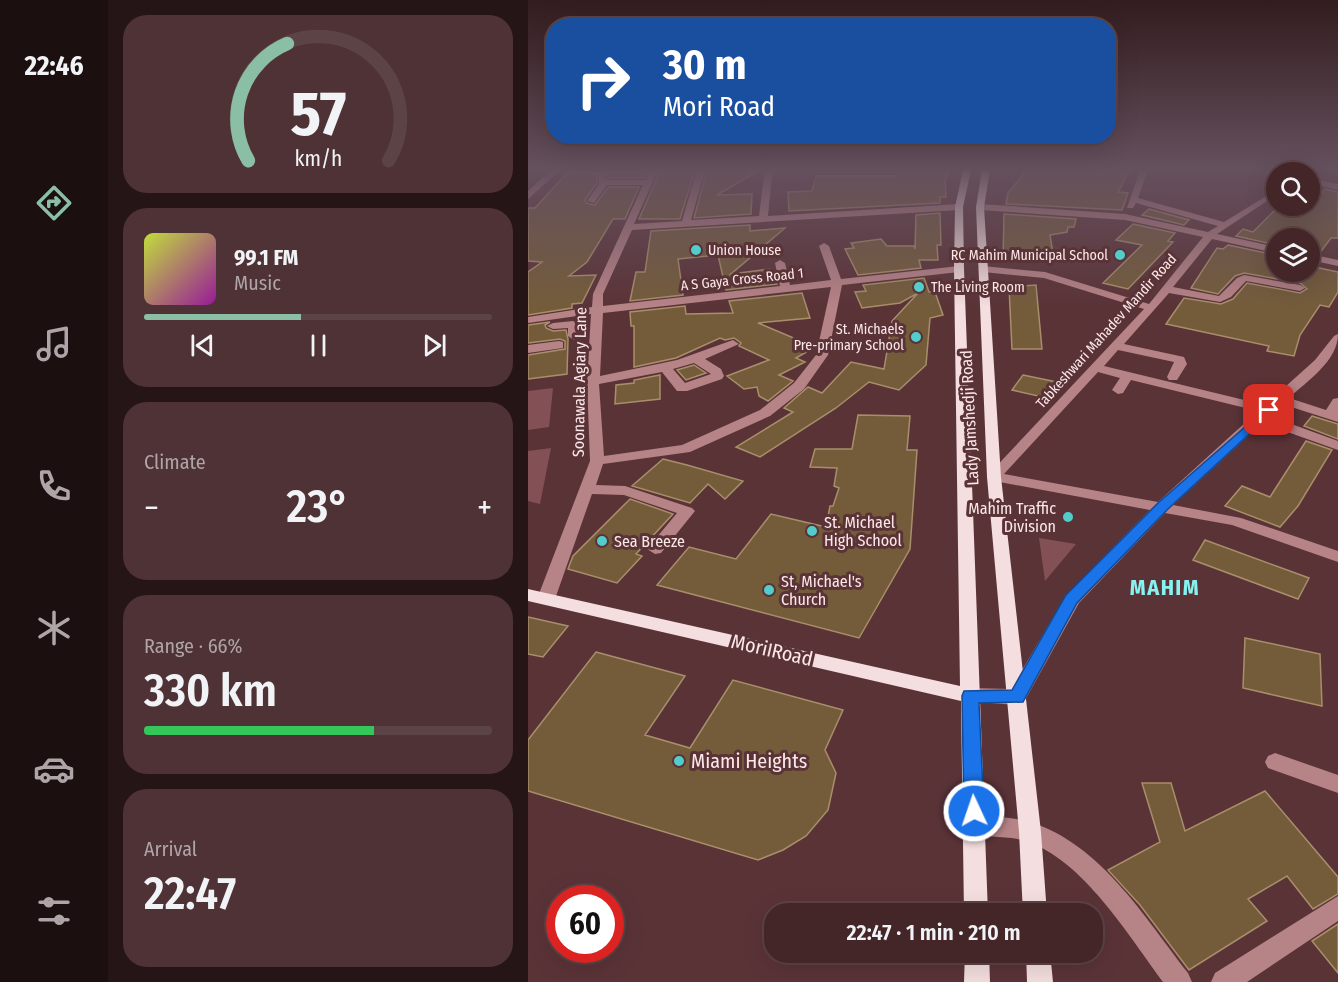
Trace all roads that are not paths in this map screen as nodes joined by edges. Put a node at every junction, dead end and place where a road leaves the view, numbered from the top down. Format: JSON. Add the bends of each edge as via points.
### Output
{"nodes":[{"id":1,"x":634,"y":216,"type":"edge"},
{"id":2,"x":689,"y":216,"type":"edge"},
{"id":3,"x":802,"y":216,"type":"edge"},
{"id":4,"x":959,"y":216,"type":"edge"},
{"id":5,"x":980,"y":216,"type":"edge"},
{"id":6,"x":1108,"y":216,"type":"edge"},
{"id":7,"x":1193,"y":216,"type":"edge"},
{"id":8,"x":1240,"y":216,"type":"edge"},
{"id":9,"x":1125,"y":217,"type":"joint"},
{"id":10,"x":763,"y":218,"type":"joint"},
{"id":11,"x":687,"y":223,"type":"junction"},
{"id":12,"x":1226,"y":225,"type":"junction"},
{"id":13,"x":630,"y":227,"type":"junction"},
{"id":14,"x":1210,"y":235,"type":"junction"},
{"id":15,"x":824,"y":246,"type":"dead end"},
{"id":16,"x":1266,"y":248,"type":"edge"},
{"id":17,"x":1320,"y":259,"type":"edge"},
{"id":18,"x":780,"y":263,"type":"dead end"},
{"id":19,"x":1338,"y":263,"type":"edge"},
{"id":20,"x":959,"y":269,"type":"junction"},
{"id":21,"x":983,"y":269,"type":"junction"},
{"id":22,"x":837,"y":283,"type":"junction"},
{"id":23,"x":1300,"y":288,"type":"dead end"},
{"id":24,"x":786,"y":289,"type":"junction"},
{"id":25,"x":1166,"y":289,"type":"junction"},
{"id":26,"x":1151,"y":308,"type":"junction"},
{"id":27,"x":596,"y":310,"type":"junction"},
{"id":28,"x":528,"y":320,"type":"edge"},
{"id":29,"x":528,"y":329,"type":"edge"},
{"id":30,"x":574,"y":336,"type":"dead end"},
{"id":31,"x":1338,"y":338,"type":"edge"},
{"id":32,"x":733,"y":344,"type":"dead end"},
{"id":33,"x":534,"y":345,"type":"edge"},
{"id":34,"x":559,"y":345,"type":"dead end"},
{"id":35,"x":1116,"y":346,"type":"junction"},
{"id":36,"x":698,"y":360,"type":"junction"},
{"id":37,"x":1095,"y":368,"type":"junction"},
{"id":38,"x":665,"y":369,"type":"junction"},
{"id":39,"x":1128,"y":375,"type":"junction"},
{"id":40,"x":1173,"y":377,"type":"dead end"},
{"id":41,"x":593,"y":381,"type":"junction"},
{"id":42,"x":1118,"y":390,"type":"dead end"},
{"id":43,"x":1273,"y":405,"type":"junction"},
{"id":44,"x":1337,"y":411,"type":"edge"},
{"id":45,"x":1338,"y":446,"type":"edge"},
{"id":46,"x":597,"y":461,"type":"junction"},
{"id":47,"x":994,"y":477,"type":"junction"},
{"id":48,"x":587,"y":489,"type":"junction"},
{"id":49,"x":1163,"y":506,"type":"junction"},
{"id":50,"x":655,"y":549,"type":"dead end"},
{"id":51,"x":1338,"y":557,"type":"edge"},
{"id":52,"x":537,"y":597,"type":"edge"},
{"id":53,"x":970,"y":696,"type":"junction"},
{"id":54,"x":1017,"y":697,"type":"junction"},
{"id":55,"x":1275,"y":762,"type":"dead end"},
{"id":56,"x":1338,"y":784,"type":"edge"},
{"id":57,"x":975,"y":825,"type":"junction"},
{"id":58,"x":1030,"y":832,"type":"junction"},
{"id":59,"x":976,"y":903,"type":"edge"},
{"id":60,"x":1034,"y":903,"type":"edge"},
{"id":61,"x":1338,"y":907,"type":"edge"},
{"id":62,"x":976,"y":963,"type":"edge"},
{"id":63,"x":1039,"y":963,"type":"edge"},
{"id":64,"x":977,"y":982,"type":"edge"},
{"id":65,"x":1040,"y":982,"type":"edge"},
{"id":66,"x":1179,"y":982,"type":"edge"},
{"id":67,"x":1224,"y":982,"type":"edge"}],
"edges":[{"from":1,"to":13,"type":"street","name":"Soonawala Agiary Lane"},
{"from":2,"to":11,"type":"street"},
{"from":3,"to":10,"type":"street"},
{"from":4,"to":20,"type":"main road","name":"Lady Jamshedji Road"},
{"from":5,"to":21,"type":"main road","name":"Lady Jamshedji Road"},
{"from":6,"to":9,"type":"street"},
{"from":7,"to":12,"type":"street"},
{"from":8,"to":12,"type":"street","name":"Tabkeshwari Mahadev Mandir Road"},
{"from":9,"to":14,"type":"street"},
{"from":10,"to":11,"type":"street"},
{"from":11,"to":13,"type":"street"},
{"from":12,"to":14,"type":"street","name":"Tabkeshwari Mahadev Mandir Road"},
{"from":13,"to":27,"type":"street","name":"Soonawala Agiary Lane","via":[[598,294]]},
{"from":14,"to":16,"type":"street"},
{"from":14,"to":25,"type":"street","name":"Tabkeshwari Mahadev Mandir Road"},
{"from":15,"to":22,"type":"street"},
{"from":17,"to":19,"type":"street"},
{"from":18,"to":24,"type":"street"},
{"from":20,"to":22,"type":"street","name":"A S Gaya Cross Road 1"},
{"from":20,"to":53,"type":"main road","name":"Lady Jamshedji Road"},
{"from":21,"to":26,"type":"street","via":[[1045,275]]},
{"from":21,"to":47,"type":"main road","name":"Lady Jamshedji Road"},
{"from":22,"to":24,"type":"street","name":"A S Gaya Cross Road 1"},
{"from":22,"to":46,"type":"street","via":[[822,355],[799,386],[765,413],[684,449]]},
{"from":23,"to":25,"type":"street","via":[[1244,278],[1227,297],[1220,299]]},
{"from":24,"to":27,"type":"street","name":"A S Gaya Cross Road 1"},
{"from":25,"to":26,"type":"street","name":"Tabkeshwari Mahadev Mandir Road"},
{"from":26,"to":35,"type":"street","name":"Tabkeshwari Mahadev Mandir Road"},
{"from":27,"to":28,"type":"street","name":"A S Gaya Cross Road 1"},
{"from":27,"to":41,"type":"street","name":"Soonawala Agiary Lane"},
{"from":29,"to":30,"type":"street","via":[[570,324],[574,325]]},
{"from":31,"to":43,"type":"street","via":[[1319,363]]},
{"from":32,"to":36,"type":"street"},
{"from":33,"to":34,"type":"street"},
{"from":35,"to":37,"type":"street","name":"Tabkeshwari Mahadev Mandir Road"},
{"from":35,"to":40,"type":"street","via":[[1182,361]]},
{"from":36,"to":38,"type":"street"},
{"from":36,"to":38,"type":"street","via":[[718,376],[682,388]]},
{"from":37,"to":39,"type":"street"},
{"from":37,"to":47,"type":"street","name":"Tabkeshwari Mahadev Mandir Road"},
{"from":38,"to":41,"type":"street"},
{"from":39,"to":42,"type":"street"},
{"from":39,"to":43,"type":"street"},
{"from":41,"to":46,"type":"street","name":"Soonawala Agiary Lane"},
{"from":43,"to":44,"type":"street"},
{"from":43,"to":45,"type":"street"},
{"from":43,"to":49,"type":"street"},
{"from":46,"to":48,"type":"street","name":"Soonawala Agiary Lane"},
{"from":47,"to":49,"type":"street"},
{"from":47,"to":54,"type":"main road","name":"Lady Jamshedji Road"},
{"from":48,"to":50,"type":"street","via":[[625,491],[687,512]]},
{"from":48,"to":52,"type":"street","name":"Soonawala Agiary Lane"},
{"from":49,"to":51,"type":"street","via":[[1235,520]]},
{"from":49,"to":54,"type":"street","via":[[1071,599]]},
{"from":52,"to":53,"type":"main road","name":"Mori Road"},
{"from":53,"to":54,"type":"street","name":"Mori Road"},
{"from":53,"to":57,"type":"main road","name":"Lady Jamshedji Road"},
{"from":54,"to":58,"type":"main road","name":"Lady Jamshedji Road"},
{"from":55,"to":56,"type":"street"},
{"from":57,"to":58,"type":"street"},
{"from":57,"to":59,"type":"main road","name":"Lady Jamshedji Road"},
{"from":58,"to":60,"type":"main road","name":"Lady Jamshedji Road"},
{"from":58,"to":66,"type":"street","via":[[1061,847],[1101,884]]},
{"from":61,"to":67,"type":"street"},
{"from":62,"to":64,"type":"main road"},
{"from":63,"to":65,"type":"main road"}]}
